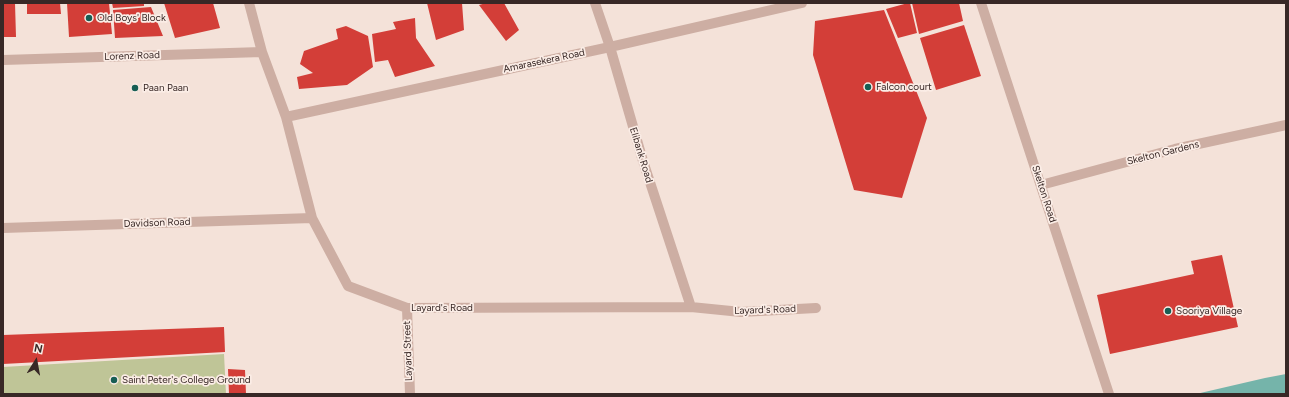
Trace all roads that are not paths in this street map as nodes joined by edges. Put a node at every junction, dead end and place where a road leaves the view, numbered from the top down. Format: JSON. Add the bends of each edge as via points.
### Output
{"nodes":[{"id":1,"x":249,"y":3,"type":"edge"},
{"id":2,"x":595,"y":3,"type":"edge"},
{"id":3,"x":802,"y":3,"type":"edge"},
{"id":4,"x":981,"y":3,"type":"edge"},
{"id":5,"x":610,"y":47,"type":"junction"},
{"id":6,"x":262,"y":52,"type":"junction"},
{"id":7,"x":3,"y":60,"type":"edge"},
{"id":8,"x":286,"y":117,"type":"junction"},
{"id":9,"x":1286,"y":125,"type":"edge"},
{"id":10,"x":1040,"y":185,"type":"junction"},
{"id":11,"x":312,"y":218,"type":"junction"},
{"id":12,"x":3,"y":228,"type":"edge"},
{"id":13,"x":691,"y":307,"type":"junction"},
{"id":14,"x":407,"y":308,"type":"junction"},
{"id":15,"x":816,"y":308,"type":"dead end"},
{"id":16,"x":1108,"y":390,"type":"edge"},
{"id":17,"x":410,"y":394,"type":"edge"}],
"edges":[{"from":1,"to":6,"type":"street","name":"Layard's Road"},
{"from":2,"to":5,"type":"street","name":"Elibank Road"},
{"from":3,"to":5,"type":"street","name":"Amarasekera Road"},
{"from":4,"to":10,"type":"street","name":"Skelton Road"},
{"from":5,"to":8,"type":"street","name":"Amarasekera Road"},
{"from":5,"to":13,"type":"street","name":"Elibank Road","via":[[642,161]]},
{"from":6,"to":7,"type":"street","name":"Lorenz Road"},
{"from":6,"to":8,"type":"street","name":"Layard's Road"},
{"from":8,"to":11,"type":"street","name":"Layard's Road"},
{"from":9,"to":10,"type":"street","name":"Skelton Gardens","via":[[1176,149]]},
{"from":10,"to":16,"type":"street","name":"Skelton Road"},
{"from":11,"to":12,"type":"street","name":"Davidson Road"},
{"from":11,"to":14,"type":"street","name":"Layard's Road","via":[[348,286]]},
{"from":13,"to":14,"type":"street","name":"Layard's Road"},
{"from":13,"to":15,"type":"street","name":"Layard's Road","via":[[742,312]]},
{"from":14,"to":17,"type":"street","name":"Layard Street"}]}
